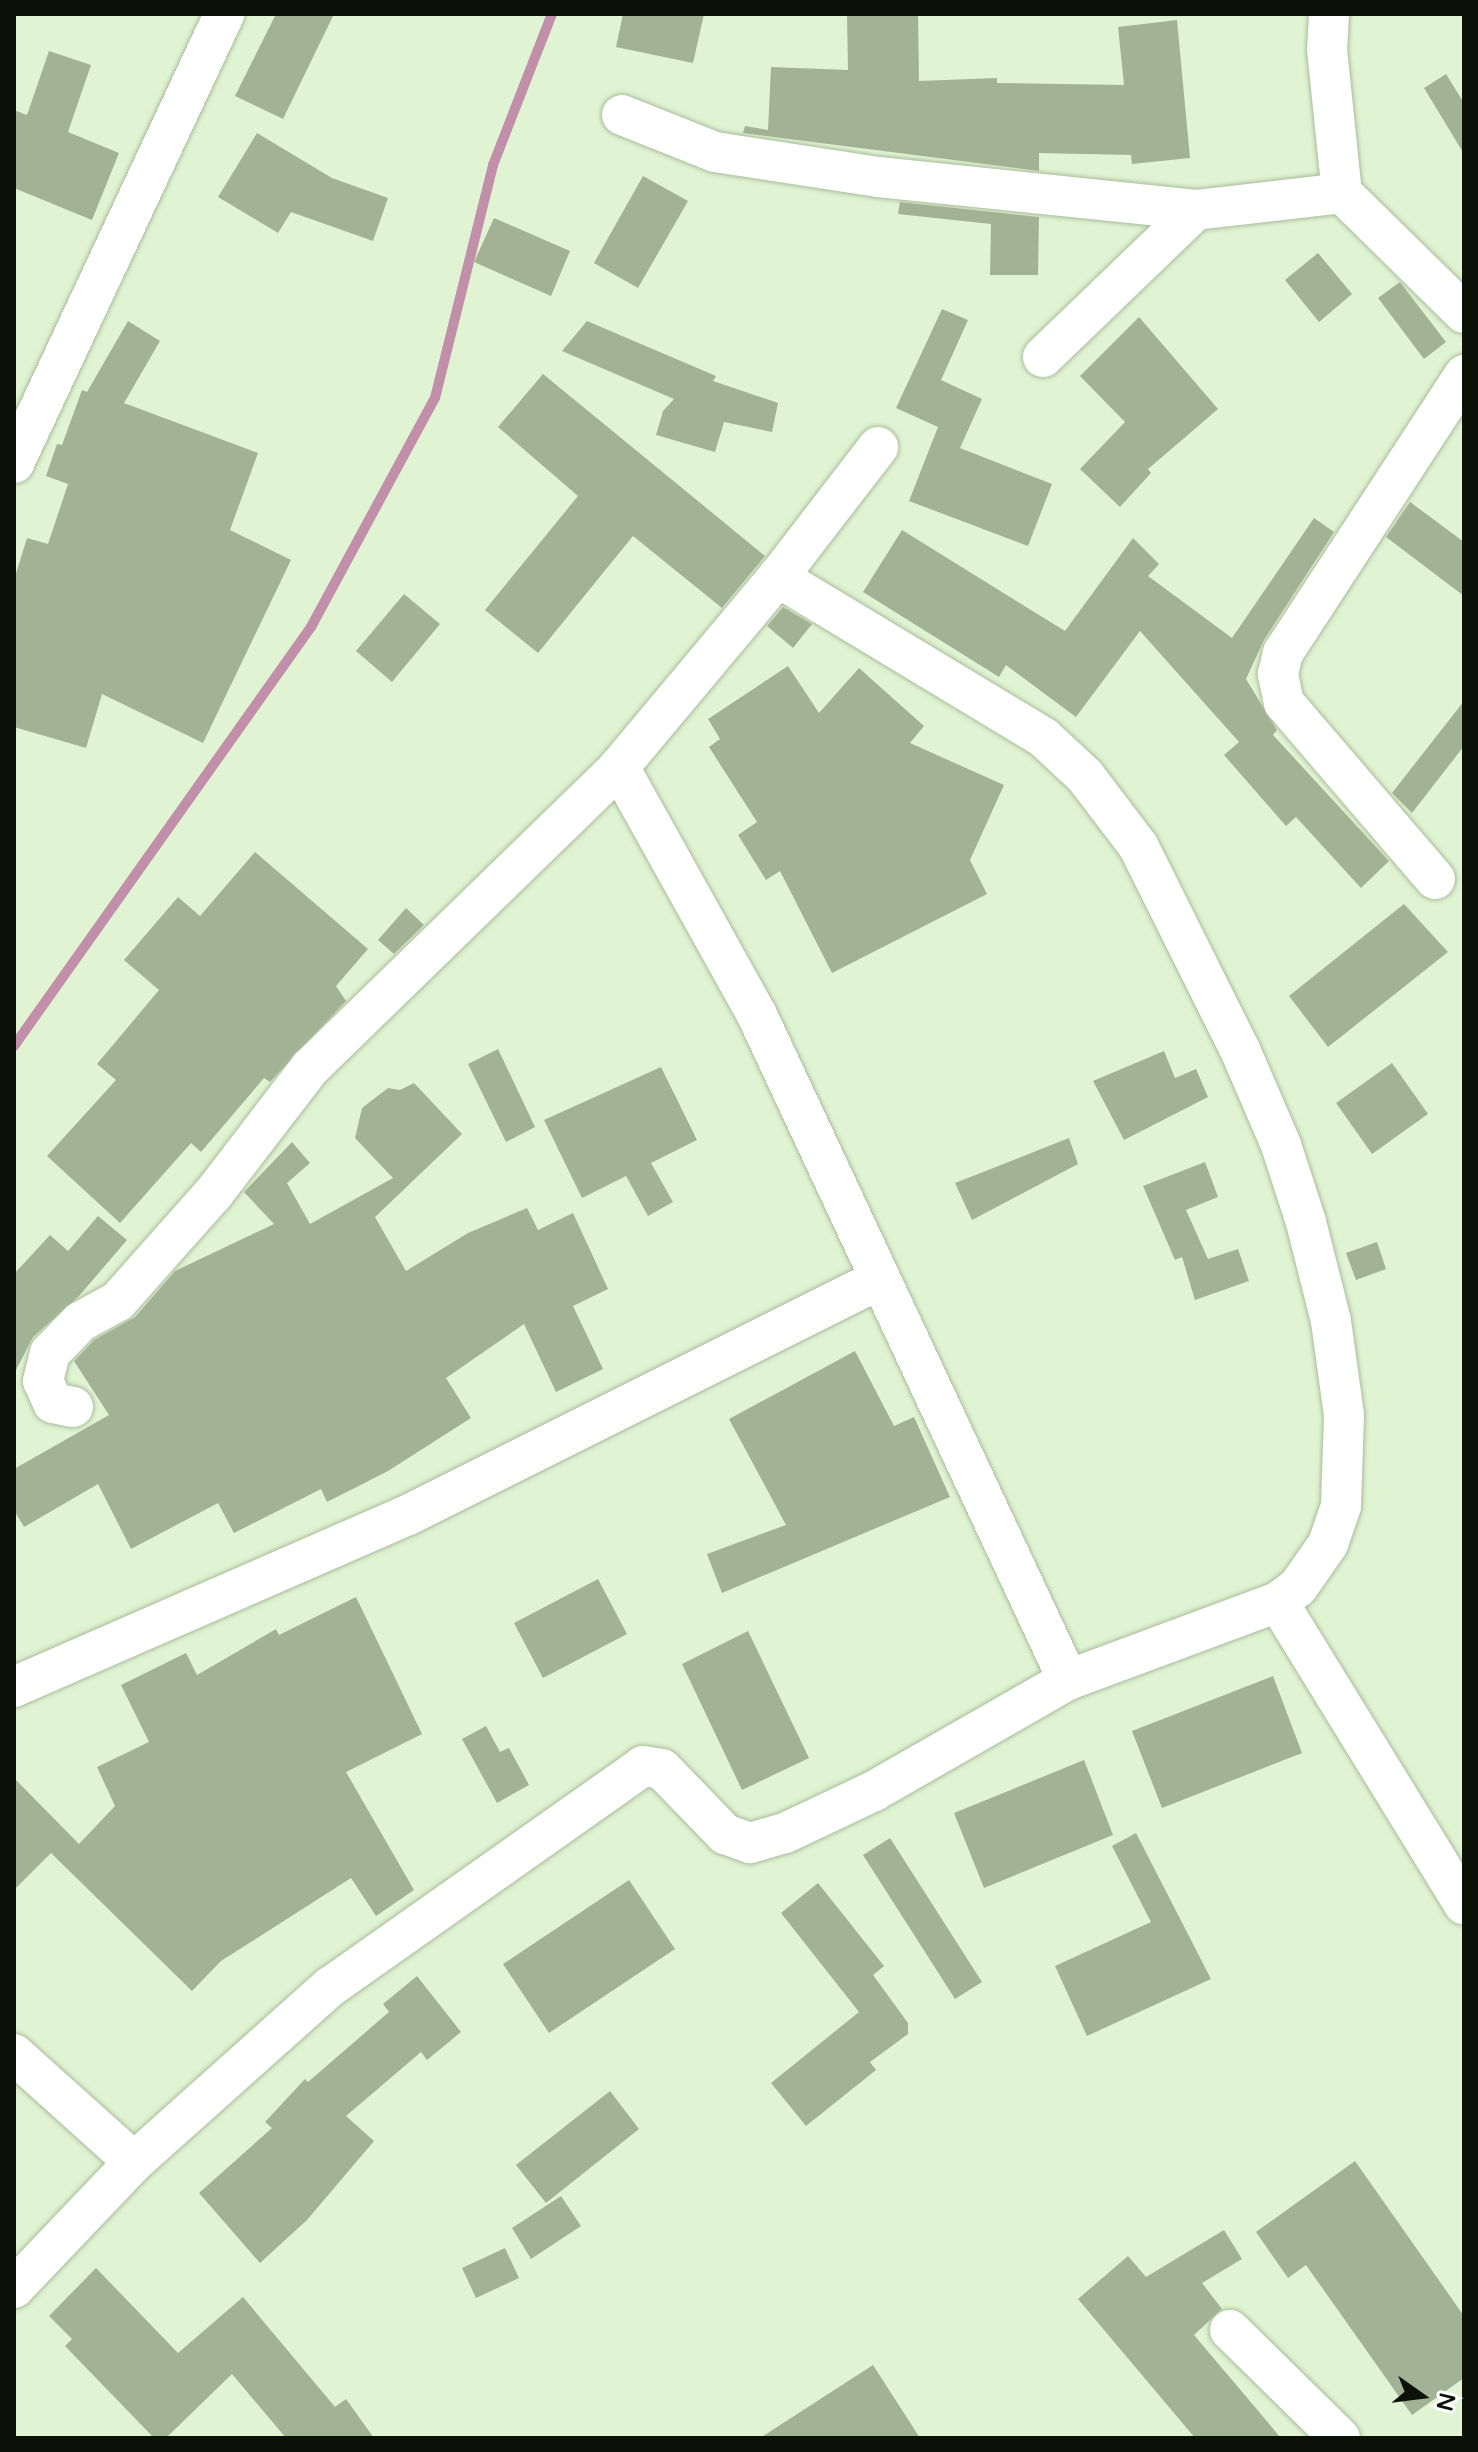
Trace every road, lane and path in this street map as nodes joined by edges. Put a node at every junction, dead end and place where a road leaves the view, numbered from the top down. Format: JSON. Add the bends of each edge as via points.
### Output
{"nodes":[{"id":1,"x":224,"y":14,"type":"edge"},
{"id":2,"x":1329,"y":14,"type":"edge"},
{"id":3,"x":622,"y":115,"type":"dead end"},
{"id":4,"x":1342,"y":193,"type":"junction"},
{"id":5,"x":1196,"y":210,"type":"junction"},
{"id":6,"x":1464,"y":313,"type":"edge"},
{"id":7,"x":1043,"y":357,"type":"dead end"},
{"id":8,"x":1464,"y":375,"type":"edge"},
{"id":9,"x":878,"y":447,"type":"dead end"},
{"id":10,"x":14,"y":463,"type":"edge"},
{"id":11,"x":778,"y":577,"type":"junction"},
{"id":12,"x":619,"y":767,"type":"junction"},
{"id":13,"x":1435,"y":879,"type":"dead end"},
{"id":14,"x":880,"y":1279,"type":"junction"},
{"id":15,"x":73,"y":1407,"type":"dead end"},
{"id":16,"x":1278,"y":1602,"type":"junction"},
{"id":17,"x":1068,"y":1680,"type":"junction"},
{"id":18,"x":14,"y":1687,"type":"edge"},
{"id":19,"x":1464,"y":1904,"type":"edge"},
{"id":20,"x":14,"y":2054,"type":"edge"},
{"id":21,"x":134,"y":2162,"type":"junction"},
{"id":22,"x":14,"y":2288,"type":"edge"},
{"id":23,"x":1230,"y":2330,"type":"dead end"},
{"id":24,"x":1340,"y":2438,"type":"edge"}],
"edges":[{"from":1,"to":10,"type":"street"},
{"from":2,"to":4,"type":"street","via":[[1327,49]]},
{"from":3,"to":5,"type":"street","via":[[715,152],[878,177]]},
{"from":4,"to":5,"type":"street"},
{"from":4,"to":6,"type":"street"},
{"from":5,"to":7,"type":"street"},
{"from":8,"to":13,"type":"street","via":[[1283,653],[1278,674],[1284,703]]},
{"from":9,"to":11,"type":"street"},
{"from":11,"to":12,"type":"street"},
{"from":11,"to":16,"type":"street","via":[[931,665],[1065,754],[1139,847],[1240,1050],[1281,1145],[1306,1222],[1331,1321],[1344,1415],[1341,1506],[1328,1544],[1298,1587]]},
{"from":12,"to":14,"type":"street","via":[[757,1015]]},
{"from":12,"to":15,"type":"street","via":[[310,1068],[214,1193],[118,1301],[80,1322],[50,1353],[43,1381],[53,1403]]},
{"from":14,"to":17,"type":"street"},
{"from":14,"to":18,"type":"street","via":[[408,1515]]},
{"from":16,"to":17,"type":"street"},
{"from":16,"to":19,"type":"street"},
{"from":17,"to":21,"type":"street","via":[[874,1791],[785,1833],[750,1843],[725,1834],[662,1769],[643,1766],[330,1987]]},
{"from":20,"to":21,"type":"street"},
{"from":21,"to":22,"type":"street"},
{"from":23,"to":24,"type":"street"}]}
